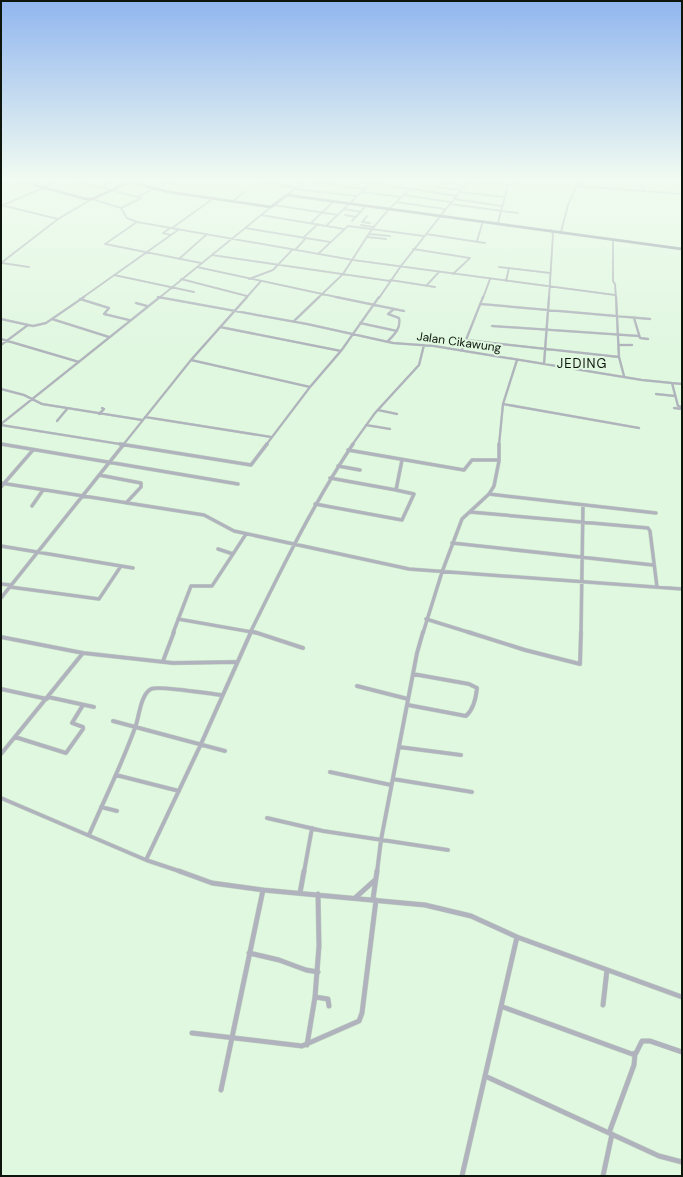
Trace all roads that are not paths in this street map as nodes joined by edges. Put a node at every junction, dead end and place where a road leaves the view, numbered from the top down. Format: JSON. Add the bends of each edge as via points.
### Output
{"nodes":[{"id":1,"x":36,"y":236,"type":"edge"},
{"id":2,"x":117,"y":236,"type":"edge"},
{"id":3,"x":170,"y":236,"type":"edge"},
{"id":4,"x":205,"y":236,"type":"edge"},
{"id":5,"x":217,"y":236,"type":"edge"},
{"id":6,"x":236,"y":236,"type":"edge"},
{"id":7,"x":292,"y":236,"type":"edge"},
{"id":8,"x":336,"y":236,"type":"edge"},
{"id":9,"x":424,"y":236,"type":"edge"},
{"id":10,"x":433,"y":236,"type":"edge"},
{"id":11,"x":479,"y":236,"type":"edge"},
{"id":12,"x":553,"y":236,"type":"edge"},
{"id":13,"x":590,"y":236,"type":"edge"},
{"id":14,"x":367,"y":237,"type":"joint"},
{"id":15,"x":304,"y":238,"type":"junction"},
{"id":16,"x":232,"y":239,"type":"junction"},
{"id":17,"x":386,"y":239,"type":"dead end"},
{"id":18,"x":613,"y":239,"type":"junction"},
{"id":19,"x":477,"y":241,"type":"junction"},
{"id":20,"x":330,"y":242,"type":"junction"},
{"id":21,"x":485,"y":242,"type":"dead end"},
{"id":22,"x":682,"y":248,"type":"edge"},
{"id":23,"x":413,"y":249,"type":"junction"},
{"id":24,"x":294,"y":250,"type":"junction"},
{"id":25,"x":146,"y":252,"type":"junction"},
{"id":26,"x":318,"y":254,"type":"junction"},
{"id":27,"x":212,"y":255,"type":"junction"},
{"id":28,"x":179,"y":259,"type":"junction"},
{"id":29,"x":353,"y":260,"type":"junction"},
{"id":30,"x":2,"y":263,"type":"edge"},
{"id":31,"x":201,"y":264,"type":"junction"},
{"id":32,"x":278,"y":265,"type":"junction"},
{"id":33,"x":401,"y":266,"type":"junction"},
{"id":34,"x":29,"y":267,"type":"dead end"},
{"id":35,"x":196,"y":267,"type":"junction"},
{"id":36,"x":499,"y":267,"type":"dead end"},
{"id":37,"x":509,"y":268,"type":"junction"},
{"id":38,"x":439,"y":272,"type":"junction"},
{"id":39,"x":550,"y":273,"type":"junction"},
{"id":40,"x":343,"y":274,"type":"junction"},
{"id":41,"x":453,"y":274,"type":"junction"},
{"id":42,"x":114,"y":276,"type":"junction"},
{"id":43,"x":181,"y":279,"type":"junction"},
{"id":44,"x":249,"y":279,"type":"junction"},
{"id":45,"x":490,"y":279,"type":"junction"},
{"id":46,"x":390,"y":280,"type":"junction"},
{"id":47,"x":262,"y":281,"type":"junction"},
{"id":48,"x":506,"y":281,"type":"junction"},
{"id":49,"x":426,"y":286,"type":"junction"},
{"id":50,"x":549,"y":286,"type":"junction"},
{"id":51,"x":172,"y":287,"type":"junction"},
{"id":52,"x":435,"y":287,"type":"dead end"},
{"id":53,"x":194,"y":292,"type":"dead end"},
{"id":54,"x":323,"y":294,"type":"junction"},
{"id":55,"x":615,"y":295,"type":"junction"},
{"id":56,"x":247,"y":296,"type":"junction"},
{"id":57,"x":158,"y":297,"type":"junction"},
{"id":58,"x":80,"y":299,"type":"junction"},
{"id":59,"x":136,"y":304,"type":"dead end"},
{"id":60,"x":373,"y":304,"type":"junction"},
{"id":61,"x":481,"y":304,"type":"junction"},
{"id":62,"x":147,"y":306,"type":"junction"},
{"id":63,"x":395,"y":309,"type":"junction"},
{"id":64,"x":548,"y":309,"type":"junction"},
{"id":65,"x":235,"y":311,"type":"junction"},
{"id":66,"x":404,"y":311,"type":"dead end"},
{"id":67,"x":616,"y":316,"type":"junction"},
{"id":68,"x":634,"y":318,"type":"junction"},
{"id":69,"x":1,"y":319,"type":"edge"},
{"id":70,"x":52,"y":319,"type":"junction"},
{"id":71,"x":650,"y":319,"type":"dead end"},
{"id":72,"x":129,"y":320,"type":"junction"},
{"id":73,"x":294,"y":321,"type":"junction"},
{"id":74,"x":360,"y":323,"type":"junction"},
{"id":75,"x":28,"y":325,"type":"junction"},
{"id":76,"x":492,"y":326,"type":"dead end"},
{"id":77,"x":220,"y":327,"type":"junction"},
{"id":78,"x":546,"y":330,"type":"junction"},
{"id":79,"x":397,"y":331,"type":"junction"},
{"id":80,"x":354,"y":334,"type":"junction"},
{"id":81,"x":618,"y":335,"type":"junction"},
{"id":82,"x":639,"y":336,"type":"junction"},
{"id":83,"x":110,"y":337,"type":"junction"},
{"id":84,"x":1,"y":339,"type":"edge"},
{"id":85,"x":648,"y":339,"type":"dead end"},
{"id":86,"x":466,"y":340,"type":"junction"},
{"id":87,"x":6,"y":341,"type":"junction"},
{"id":88,"x":388,"y":342,"type":"junction"},
{"id":89,"x":1,"y":345,"type":"edge"},
{"id":90,"x":424,"y":345,"type":"junction"},
{"id":91,"x":619,"y":345,"type":"junction"},
{"id":92,"x":632,"y":345,"type":"dead end"},
{"id":93,"x":545,"y":349,"type":"junction"},
{"id":94,"x":462,"y":350,"type":"junction"},
{"id":95,"x":340,"y":352,"type":"junction"},
{"id":96,"x":619,"y":357,"type":"junction"},
{"id":97,"x":191,"y":360,"type":"junction"},
{"id":98,"x":517,"y":360,"type":"junction"},
{"id":99,"x":78,"y":362,"type":"junction"},
{"id":100,"x":544,"y":364,"type":"junction"},
{"id":101,"x":624,"y":376,"type":"junction"},
{"id":102,"x":672,"y":383,"type":"junction"},
{"id":103,"x":682,"y":384,"type":"edge"},
{"id":104,"x":310,"y":387,"type":"junction"},
{"id":105,"x":1,"y":389,"type":"edge"},
{"id":106,"x":656,"y":394,"type":"dead end"},
{"id":107,"x":675,"y":396,"type":"junction"},
{"id":108,"x":30,"y":398,"type":"junction"},
{"id":109,"x":503,"y":404,"type":"junction"},
{"id":110,"x":102,"y":408,"type":"dead end"},
{"id":111,"x":674,"y":408,"type":"dead end"},
{"id":112,"x":682,"y":408,"type":"edge"},
{"id":113,"x":66,"y":409,"type":"junction"},
{"id":114,"x":378,"y":410,"type":"junction"},
{"id":115,"x":99,"y":414,"type":"junction"},
{"id":116,"x":397,"y":414,"type":"dead end"},
{"id":117,"x":145,"y":417,"type":"junction"},
{"id":118,"x":3,"y":420,"type":"edge"},
{"id":119,"x":142,"y":420,"type":"junction"},
{"id":120,"x":57,"y":421,"type":"dead end"},
{"id":121,"x":1,"y":424,"type":"edge"},
{"id":122,"x":366,"y":425,"type":"junction"},
{"id":123,"x":639,"y":428,"type":"dead end"},
{"id":124,"x":390,"y":429,"type":"dead end"},
{"id":125,"x":272,"y":437,"type":"junction"},
{"id":126,"x":1,"y":444,"type":"edge"},
{"id":127,"x":123,"y":444,"type":"junction"},
{"id":128,"x":33,"y":450,"type":"junction"},
{"id":129,"x":348,"y":450,"type":"junction"},
{"id":130,"x":402,"y":460,"type":"junction"},
{"id":131,"x":499,"y":460,"type":"junction"},
{"id":132,"x":109,"y":462,"type":"junction"},
{"id":133,"x":338,"y":466,"type":"junction"},
{"id":134,"x":360,"y":470,"type":"dead end"},
{"id":135,"x":99,"y":475,"type":"junction"},
{"id":136,"x":330,"y":478,"type":"junction"},
{"id":137,"x":2,"y":484,"type":"edge"},
{"id":138,"x":238,"y":484,"type":"dead end"},
{"id":139,"x":1,"y":487,"type":"edge"},
{"id":140,"x":43,"y":490,"type":"junction"},
{"id":141,"x":396,"y":490,"type":"junction"},
{"id":142,"x":489,"y":494,"type":"junction"},
{"id":143,"x":82,"y":497,"type":"junction"},
{"id":144,"x":126,"y":503,"type":"junction"},
{"id":145,"x":315,"y":504,"type":"junction"},
{"id":146,"x":583,"y":505,"type":"junction"},
{"id":147,"x":32,"y":506,"type":"dead end"},
{"id":148,"x":470,"y":512,"type":"junction"},
{"id":149,"x":656,"y":513,"type":"dead end"},
{"id":150,"x":582,"y":522,"type":"junction"},
{"id":151,"x":246,"y":534,"type":"junction"},
{"id":152,"x":452,"y":543,"type":"junction"},
{"id":153,"x":294,"y":544,"type":"junction"},
{"id":154,"x":1,"y":546,"type":"edge"},
{"id":155,"x":218,"y":550,"type":"dead end"},
{"id":156,"x":37,"y":551,"type":"junction"},
{"id":157,"x":233,"y":554,"type":"junction"},
{"id":158,"x":582,"y":557,"type":"junction"},
{"id":159,"x":653,"y":564,"type":"junction"},
{"id":160,"x":121,"y":566,"type":"junction"},
{"id":161,"x":132,"y":568,"type":"dead end"},
{"id":162,"x":442,"y":572,"type":"junction"},
{"id":163,"x":582,"y":582,"type":"junction"},
{"id":164,"x":1,"y":584,"type":"edge"},
{"id":165,"x":11,"y":586,"type":"junction"},
{"id":166,"x":657,"y":587,"type":"junction"},
{"id":167,"x":682,"y":589,"type":"edge"},
{"id":168,"x":1,"y":598,"type":"edge"},
{"id":169,"x":178,"y":619,"type":"junction"},
{"id":170,"x":426,"y":619,"type":"junction"},
{"id":171,"x":251,"y":631,"type":"junction"},
{"id":172,"x":1,"y":637,"type":"edge"},
{"id":173,"x":302,"y":648,"type":"dead end"},
{"id":174,"x":83,"y":653,"type":"junction"},
{"id":175,"x":163,"y":662,"type":"junction"},
{"id":176,"x":236,"y":662,"type":"junction"},
{"id":177,"x":413,"y":674,"type":"junction"},
{"id":178,"x":357,"y":686,"type":"dead end"},
{"id":179,"x":1,"y":689,"type":"edge"},
{"id":180,"x":221,"y":695,"type":"junction"},
{"id":181,"x":46,"y":698,"type":"junction"},
{"id":182,"x":408,"y":699,"type":"junction"},
{"id":183,"x":83,"y":705,"type":"junction"},
{"id":184,"x":408,"y":705,"type":"junction"},
{"id":185,"x":94,"y":707,"type":"dead end"},
{"id":186,"x":113,"y":721,"type":"dead end"},
{"id":187,"x":135,"y":727,"type":"junction"},
{"id":188,"x":14,"y":737,"type":"junction"},
{"id":189,"x":201,"y":744,"type":"junction"},
{"id":190,"x":399,"y":747,"type":"junction"},
{"id":191,"x":225,"y":751,"type":"dead end"},
{"id":192,"x":1,"y":754,"type":"edge"},
{"id":193,"x":461,"y":755,"type":"dead end"},
{"id":194,"x":330,"y":772,"type":"dead end"},
{"id":195,"x":116,"y":775,"type":"junction"},
{"id":196,"x":393,"y":779,"type":"junction"},
{"id":197,"x":391,"y":785,"type":"junction"},
{"id":198,"x":179,"y":791,"type":"junction"},
{"id":199,"x":472,"y":792,"type":"dead end"},
{"id":200,"x":1,"y":798,"type":"edge"},
{"id":201,"x":101,"y":807,"type":"junction"},
{"id":202,"x":118,"y":811,"type":"dead end"},
{"id":203,"x":267,"y":818,"type":"dead end"},
{"id":204,"x":312,"y":828,"type":"junction"},
{"id":205,"x":89,"y":835,"type":"junction"},
{"id":206,"x":381,"y":840,"type":"junction"},
{"id":207,"x":448,"y":850,"type":"dead end"},
{"id":208,"x":146,"y":860,"type":"junction"},
{"id":209,"x":375,"y":880,"type":"junction"},
{"id":210,"x":263,"y":890,"type":"junction"},
{"id":211,"x":300,"y":893,"type":"junction"},
{"id":212,"x":318,"y":894,"type":"junction"},
{"id":213,"x":355,"y":898,"type":"junction"},
{"id":214,"x":375,"y":899,"type":"junction"},
{"id":215,"x":517,"y":938,"type":"junction"},
{"id":216,"x":249,"y":953,"type":"junction"},
{"id":217,"x":607,"y":970,"type":"junction"},
{"id":218,"x":318,"y":972,"type":"junction"},
{"id":219,"x":315,"y":997,"type":"junction"},
{"id":220,"x":682,"y":997,"type":"edge"},
{"id":221,"x":603,"y":1005,"type":"dead end"},
{"id":222,"x":329,"y":1006,"type":"dead end"},
{"id":223,"x":502,"y":1007,"type":"junction"},
{"id":224,"x":192,"y":1033,"type":"dead end"},
{"id":225,"x":232,"y":1038,"type":"junction"},
{"id":226,"x":307,"y":1045,"type":"junction"},
{"id":227,"x":682,"y":1052,"type":"edge"},
{"id":228,"x":635,"y":1054,"type":"junction"},
{"id":229,"x":485,"y":1076,"type":"junction"},
{"id":230,"x":221,"y":1090,"type":"dead end"},
{"id":231,"x":610,"y":1133,"type":"junction"},
{"id":232,"x":682,"y":1162,"type":"edge"},
{"id":233,"x":462,"y":1176,"type":"edge"},
{"id":234,"x":603,"y":1176,"type":"edge"}],
"edges":[{"from":1,"to":30,"type":"street"},
{"from":2,"to":25,"type":"street","via":[[105,244]]},
{"from":3,"to":25,"type":"street"},
{"from":4,"to":28,"type":"street"},
{"from":5,"to":16,"type":"street"},
{"from":6,"to":16,"type":"street"},
{"from":7,"to":15,"type":"street"},
{"from":8,"to":20,"type":"street"},
{"from":9,"to":23,"type":"street"},
{"from":10,"to":19,"type":"street"},
{"from":11,"to":19,"type":"street"},
{"from":12,"to":39,"type":"street"},
{"from":13,"to":18,"type":"main road"},
{"from":14,"to":17,"type":"street"},
{"from":14,"to":29,"type":"street"},
{"from":15,"to":20,"type":"street"},
{"from":15,"to":24,"type":"street"},
{"from":16,"to":24,"type":"street"},
{"from":16,"to":27,"type":"street"},
{"from":18,"to":22,"type":"main road"},
{"from":18,"to":55,"type":"street"},
{"from":19,"to":21,"type":"street"},
{"from":20,"to":26,"type":"street"},
{"from":23,"to":33,"type":"street"},
{"from":23,"to":41,"type":"street","via":[[470,257]]},
{"from":24,"to":26,"type":"street"},
{"from":24,"to":32,"type":"street"},
{"from":25,"to":28,"type":"street"},
{"from":25,"to":42,"type":"street"},
{"from":26,"to":29,"type":"street"},
{"from":27,"to":31,"type":"street"},
{"from":27,"to":32,"type":"street"},
{"from":28,"to":31,"type":"street"},
{"from":29,"to":33,"type":"street"},
{"from":29,"to":40,"type":"street"},
{"from":30,"to":34,"type":"street"},
{"from":31,"to":35,"type":"street"},
{"from":32,"to":40,"type":"street"},
{"from":32,"to":44,"type":"street","via":[[271,271]]},
{"from":33,"to":38,"type":"street"},
{"from":33,"to":46,"type":"street"},
{"from":35,"to":43,"type":"street"},
{"from":35,"to":44,"type":"street"},
{"from":36,"to":37,"type":"street"},
{"from":37,"to":39,"type":"street"},
{"from":37,"to":48,"type":"street"},
{"from":38,"to":41,"type":"street"},
{"from":38,"to":49,"type":"street"},
{"from":39,"to":50,"type":"street"},
{"from":40,"to":46,"type":"street"},
{"from":40,"to":54,"type":"street"},
{"from":41,"to":45,"type":"street"},
{"from":42,"to":51,"type":"street"},
{"from":42,"to":58,"type":"street"},
{"from":43,"to":51,"type":"street"},
{"from":43,"to":56,"type":"street"},
{"from":44,"to":47,"type":"street"},
{"from":45,"to":48,"type":"street"},
{"from":45,"to":61,"type":"street"},
{"from":46,"to":49,"type":"street"},
{"from":46,"to":60,"type":"street"},
{"from":47,"to":54,"type":"street"},
{"from":47,"to":56,"type":"street"},
{"from":48,"to":50,"type":"street"},
{"from":49,"to":52,"type":"street"},
{"from":50,"to":55,"type":"street"},
{"from":50,"to":64,"type":"street"},
{"from":51,"to":53,"type":"street"},
{"from":51,"to":57,"type":"street"},
{"from":54,"to":60,"type":"street"},
{"from":54,"to":73,"type":"street"},
{"from":55,"to":67,"type":"street"},
{"from":56,"to":65,"type":"street"},
{"from":57,"to":62,"type":"street"},
{"from":57,"to":65,"type":"street","name":"Jalan Cikawung"},
{"from":58,"to":70,"type":"street"},
{"from":58,"to":72,"type":"street","via":[[109,308],[104,314]]},
{"from":59,"to":62,"type":"street"},
{"from":60,"to":63,"type":"street"},
{"from":60,"to":74,"type":"street"},
{"from":61,"to":64,"type":"street"},
{"from":61,"to":86,"type":"street"},
{"from":62,"to":72,"type":"street"},
{"from":63,"to":66,"type":"street"},
{"from":63,"to":79,"type":"street","via":[[388,314],[400,319]]},
{"from":64,"to":67,"type":"street"},
{"from":64,"to":78,"type":"street"},
{"from":65,"to":73,"type":"street","name":"Jalan Cikawung"},
{"from":65,"to":77,"type":"street"},
{"from":67,"to":68,"type":"street"},
{"from":67,"to":81,"type":"street"},
{"from":68,"to":71,"type":"street"},
{"from":68,"to":82,"type":"street"},
{"from":69,"to":75,"type":"street"},
{"from":70,"to":75,"type":"street","via":[[42,325]]},
{"from":70,"to":83,"type":"street"},
{"from":72,"to":83,"type":"street"},
{"from":73,"to":80,"type":"street","name":"Jalan Cikawung"},
{"from":74,"to":79,"type":"street"},
{"from":74,"to":80,"type":"street"},
{"from":75,"to":87,"type":"street"},
{"from":76,"to":78,"type":"street"},
{"from":77,"to":95,"type":"street"},
{"from":77,"to":97,"type":"street"},
{"from":78,"to":81,"type":"street"},
{"from":78,"to":93,"type":"street"},
{"from":79,"to":88,"type":"street"},
{"from":80,"to":88,"type":"street","name":"Jalan Cikawung"},
{"from":80,"to":95,"type":"street"},
{"from":81,"to":82,"type":"street"},
{"from":81,"to":91,"type":"street"},
{"from":82,"to":85,"type":"street"},
{"from":83,"to":99,"type":"street"},
{"from":84,"to":87,"type":"street"},
{"from":86,"to":93,"type":"street"},
{"from":86,"to":94,"type":"street"},
{"from":87,"to":89,"type":"street"},
{"from":87,"to":99,"type":"street"},
{"from":88,"to":90,"type":"street","name":"Jalan Cikawung"},
{"from":90,"to":94,"type":"street","name":"Jalan Cikawung"},
{"from":90,"to":114,"type":"street","via":[[419,365]]},
{"from":91,"to":92,"type":"street"},
{"from":91,"to":96,"type":"street"},
{"from":93,"to":96,"type":"street"},
{"from":93,"to":100,"type":"street"},
{"from":94,"to":98,"type":"street","name":"Jalan Cikawung"},
{"from":95,"to":104,"type":"street"},
{"from":96,"to":101,"type":"street"},
{"from":97,"to":104,"type":"street"},
{"from":97,"to":117,"type":"street"},
{"from":98,"to":100,"type":"street","name":"Jalan Cikawung"},
{"from":98,"to":109,"type":"street"},
{"from":99,"to":108,"type":"street"},
{"from":100,"to":101,"type":"street","name":"Jalan Cikawung"},
{"from":101,"to":102,"type":"street","name":"Jalan Cikawung"},
{"from":102,"to":103,"type":"street","name":"Jalan Cikawung"},
{"from":102,"to":107,"type":"street"},
{"from":104,"to":125,"type":"street"},
{"from":105,"to":108,"type":"street"},
{"from":106,"to":107,"type":"street"},
{"from":107,"to":112,"type":"street","via":[[678,406]]},
{"from":108,"to":113,"type":"street","via":[[42,404]]},
{"from":108,"to":118,"type":"street"},
{"from":109,"to":123,"type":"street"},
{"from":109,"to":131,"type":"street"},
{"from":110,"to":115,"type":"street","via":[[104,409]]},
{"from":111,"to":112,"type":"street"},
{"from":113,"to":115,"type":"street"},
{"from":113,"to":120,"type":"street"},
{"from":114,"to":116,"type":"street"},
{"from":114,"to":122,"type":"street"},
{"from":115,"to":119,"type":"street"},
{"from":117,"to":119,"type":"street"},
{"from":117,"to":125,"type":"street"},
{"from":118,"to":121,"type":"street"},
{"from":119,"to":127,"type":"street"},
{"from":121,"to":127,"type":"street"},
{"from":122,"to":124,"type":"street"},
{"from":122,"to":129,"type":"street"},
{"from":125,"to":127,"type":"street","via":[[252,465]]},
{"from":126,"to":128,"type":"street"},
{"from":127,"to":132,"type":"street"},
{"from":128,"to":132,"type":"street"},
{"from":128,"to":137,"type":"street"},
{"from":129,"to":130,"type":"street"},
{"from":129,"to":133,"type":"street"},
{"from":130,"to":131,"type":"street","via":[[464,470],[472,460]]},
{"from":130,"to":141,"type":"street"},
{"from":131,"to":142,"type":"street","via":[[494,486]]},
{"from":132,"to":135,"type":"street"},
{"from":132,"to":138,"type":"street"},
{"from":133,"to":134,"type":"street"},
{"from":133,"to":136,"type":"street"},
{"from":135,"to":143,"type":"street"},
{"from":135,"to":144,"type":"street","via":[[141,483]]},
{"from":136,"to":141,"type":"street"},
{"from":136,"to":145,"type":"street"},
{"from":137,"to":139,"type":"street"},
{"from":137,"to":140,"type":"street"},
{"from":140,"to":143,"type":"street"},
{"from":140,"to":147,"type":"street"},
{"from":141,"to":145,"type":"street","via":[[414,494],[402,520]]},
{"from":142,"to":146,"type":"street"},
{"from":142,"to":148,"type":"street"},
{"from":143,"to":144,"type":"street"},
{"from":143,"to":156,"type":"street"},
{"from":144,"to":151,"type":"street","via":[[204,515],[231,530]]},
{"from":145,"to":153,"type":"street"},
{"from":146,"to":149,"type":"street"},
{"from":146,"to":150,"type":"street"},
{"from":148,"to":150,"type":"street"},
{"from":148,"to":152,"type":"street","via":[[462,519]]},
{"from":150,"to":158,"type":"street"},
{"from":150,"to":159,"type":"street","via":[[649,529]]},
{"from":151,"to":153,"type":"street"},
{"from":151,"to":157,"type":"street"},
{"from":152,"to":158,"type":"street"},
{"from":152,"to":162,"type":"street"},
{"from":153,"to":162,"type":"street","via":[[383,564]]},
{"from":153,"to":171,"type":"street"},
{"from":154,"to":156,"type":"street"},
{"from":155,"to":157,"type":"street"},
{"from":156,"to":160,"type":"street"},
{"from":156,"to":165,"type":"street"},
{"from":157,"to":169,"type":"street","via":[[212,586],[192,585]]},
{"from":158,"to":159,"type":"street"},
{"from":158,"to":163,"type":"street"},
{"from":159,"to":166,"type":"street"},
{"from":160,"to":161,"type":"street"},
{"from":160,"to":165,"type":"street","via":[[99,599]]},
{"from":162,"to":163,"type":"street"},
{"from":162,"to":170,"type":"street"},
{"from":163,"to":166,"type":"street"},
{"from":163,"to":170,"type":"street","via":[[579,664]]},
{"from":164,"to":165,"type":"street"},
{"from":165,"to":168,"type":"street"},
{"from":166,"to":167,"type":"street"},
{"from":169,"to":171,"type":"street"},
{"from":169,"to":175,"type":"street"},
{"from":170,"to":177,"type":"street"},
{"from":171,"to":173,"type":"street"},
{"from":171,"to":176,"type":"street"},
{"from":172,"to":174,"type":"street"},
{"from":174,"to":175,"type":"street"},
{"from":174,"to":181,"type":"street"},
{"from":175,"to":176,"type":"street"},
{"from":176,"to":180,"type":"street"},
{"from":177,"to":182,"type":"street"},
{"from":177,"to":184,"type":"street","via":[[474,685],[477,693],[470,713],[466,716]]},
{"from":178,"to":182,"type":"street"},
{"from":179,"to":181,"type":"street"},
{"from":180,"to":187,"type":"street","via":[[152,688],[139,709]]},
{"from":180,"to":189,"type":"street"},
{"from":181,"to":183,"type":"street"},
{"from":181,"to":188,"type":"street"},
{"from":182,"to":184,"type":"street"},
{"from":183,"to":185,"type":"street"},
{"from":183,"to":188,"type":"street","via":[[72,723],[83,727],[83,730],[66,754]]},
{"from":184,"to":190,"type":"street"},
{"from":186,"to":187,"type":"street"},
{"from":187,"to":189,"type":"street"},
{"from":187,"to":195,"type":"street"},
{"from":188,"to":192,"type":"street"},
{"from":189,"to":191,"type":"street"},
{"from":189,"to":198,"type":"street"},
{"from":190,"to":193,"type":"street"},
{"from":190,"to":196,"type":"street"},
{"from":194,"to":197,"type":"street"},
{"from":195,"to":198,"type":"street"},
{"from":195,"to":201,"type":"street"},
{"from":196,"to":197,"type":"street"},
{"from":196,"to":199,"type":"street"},
{"from":197,"to":206,"type":"street"},
{"from":198,"to":208,"type":"street"},
{"from":200,"to":205,"type":"street"},
{"from":201,"to":202,"type":"street"},
{"from":201,"to":205,"type":"street"},
{"from":203,"to":204,"type":"street"},
{"from":204,"to":206,"type":"street"},
{"from":204,"to":211,"type":"street"},
{"from":205,"to":208,"type":"street"},
{"from":206,"to":207,"type":"street"},
{"from":206,"to":209,"type":"street"},
{"from":208,"to":210,"type":"street","via":[[212,883]]},
{"from":209,"to":213,"type":"street"},
{"from":209,"to":214,"type":"street"},
{"from":210,"to":211,"type":"street"},
{"from":210,"to":216,"type":"street"},
{"from":211,"to":212,"type":"street"},
{"from":212,"to":213,"type":"street"},
{"from":212,"to":218,"type":"street"},
{"from":213,"to":214,"type":"street"},
{"from":214,"to":215,"type":"street","via":[[437,907],[471,916]]},
{"from":214,"to":226,"type":"street","via":[[360,1019],[353,1025]]},
{"from":215,"to":217,"type":"street"},
{"from":215,"to":223,"type":"street"},
{"from":216,"to":218,"type":"street"},
{"from":216,"to":225,"type":"street"},
{"from":217,"to":220,"type":"street"},
{"from":217,"to":221,"type":"street"},
{"from":218,"to":219,"type":"street"},
{"from":219,"to":222,"type":"street","via":[[328,999]]},
{"from":219,"to":226,"type":"street"},
{"from":223,"to":228,"type":"street"},
{"from":223,"to":229,"type":"street"},
{"from":224,"to":225,"type":"street"},
{"from":225,"to":226,"type":"street"},
{"from":225,"to":230,"type":"street"},
{"from":227,"to":228,"type":"street","via":[[646,1040],[640,1042]]},
{"from":228,"to":231,"type":"street","via":[[634,1065]]},
{"from":229,"to":231,"type":"street"},
{"from":229,"to":233,"type":"street"},
{"from":231,"to":232,"type":"street","via":[[660,1156]]},
{"from":231,"to":234,"type":"street"}]}
